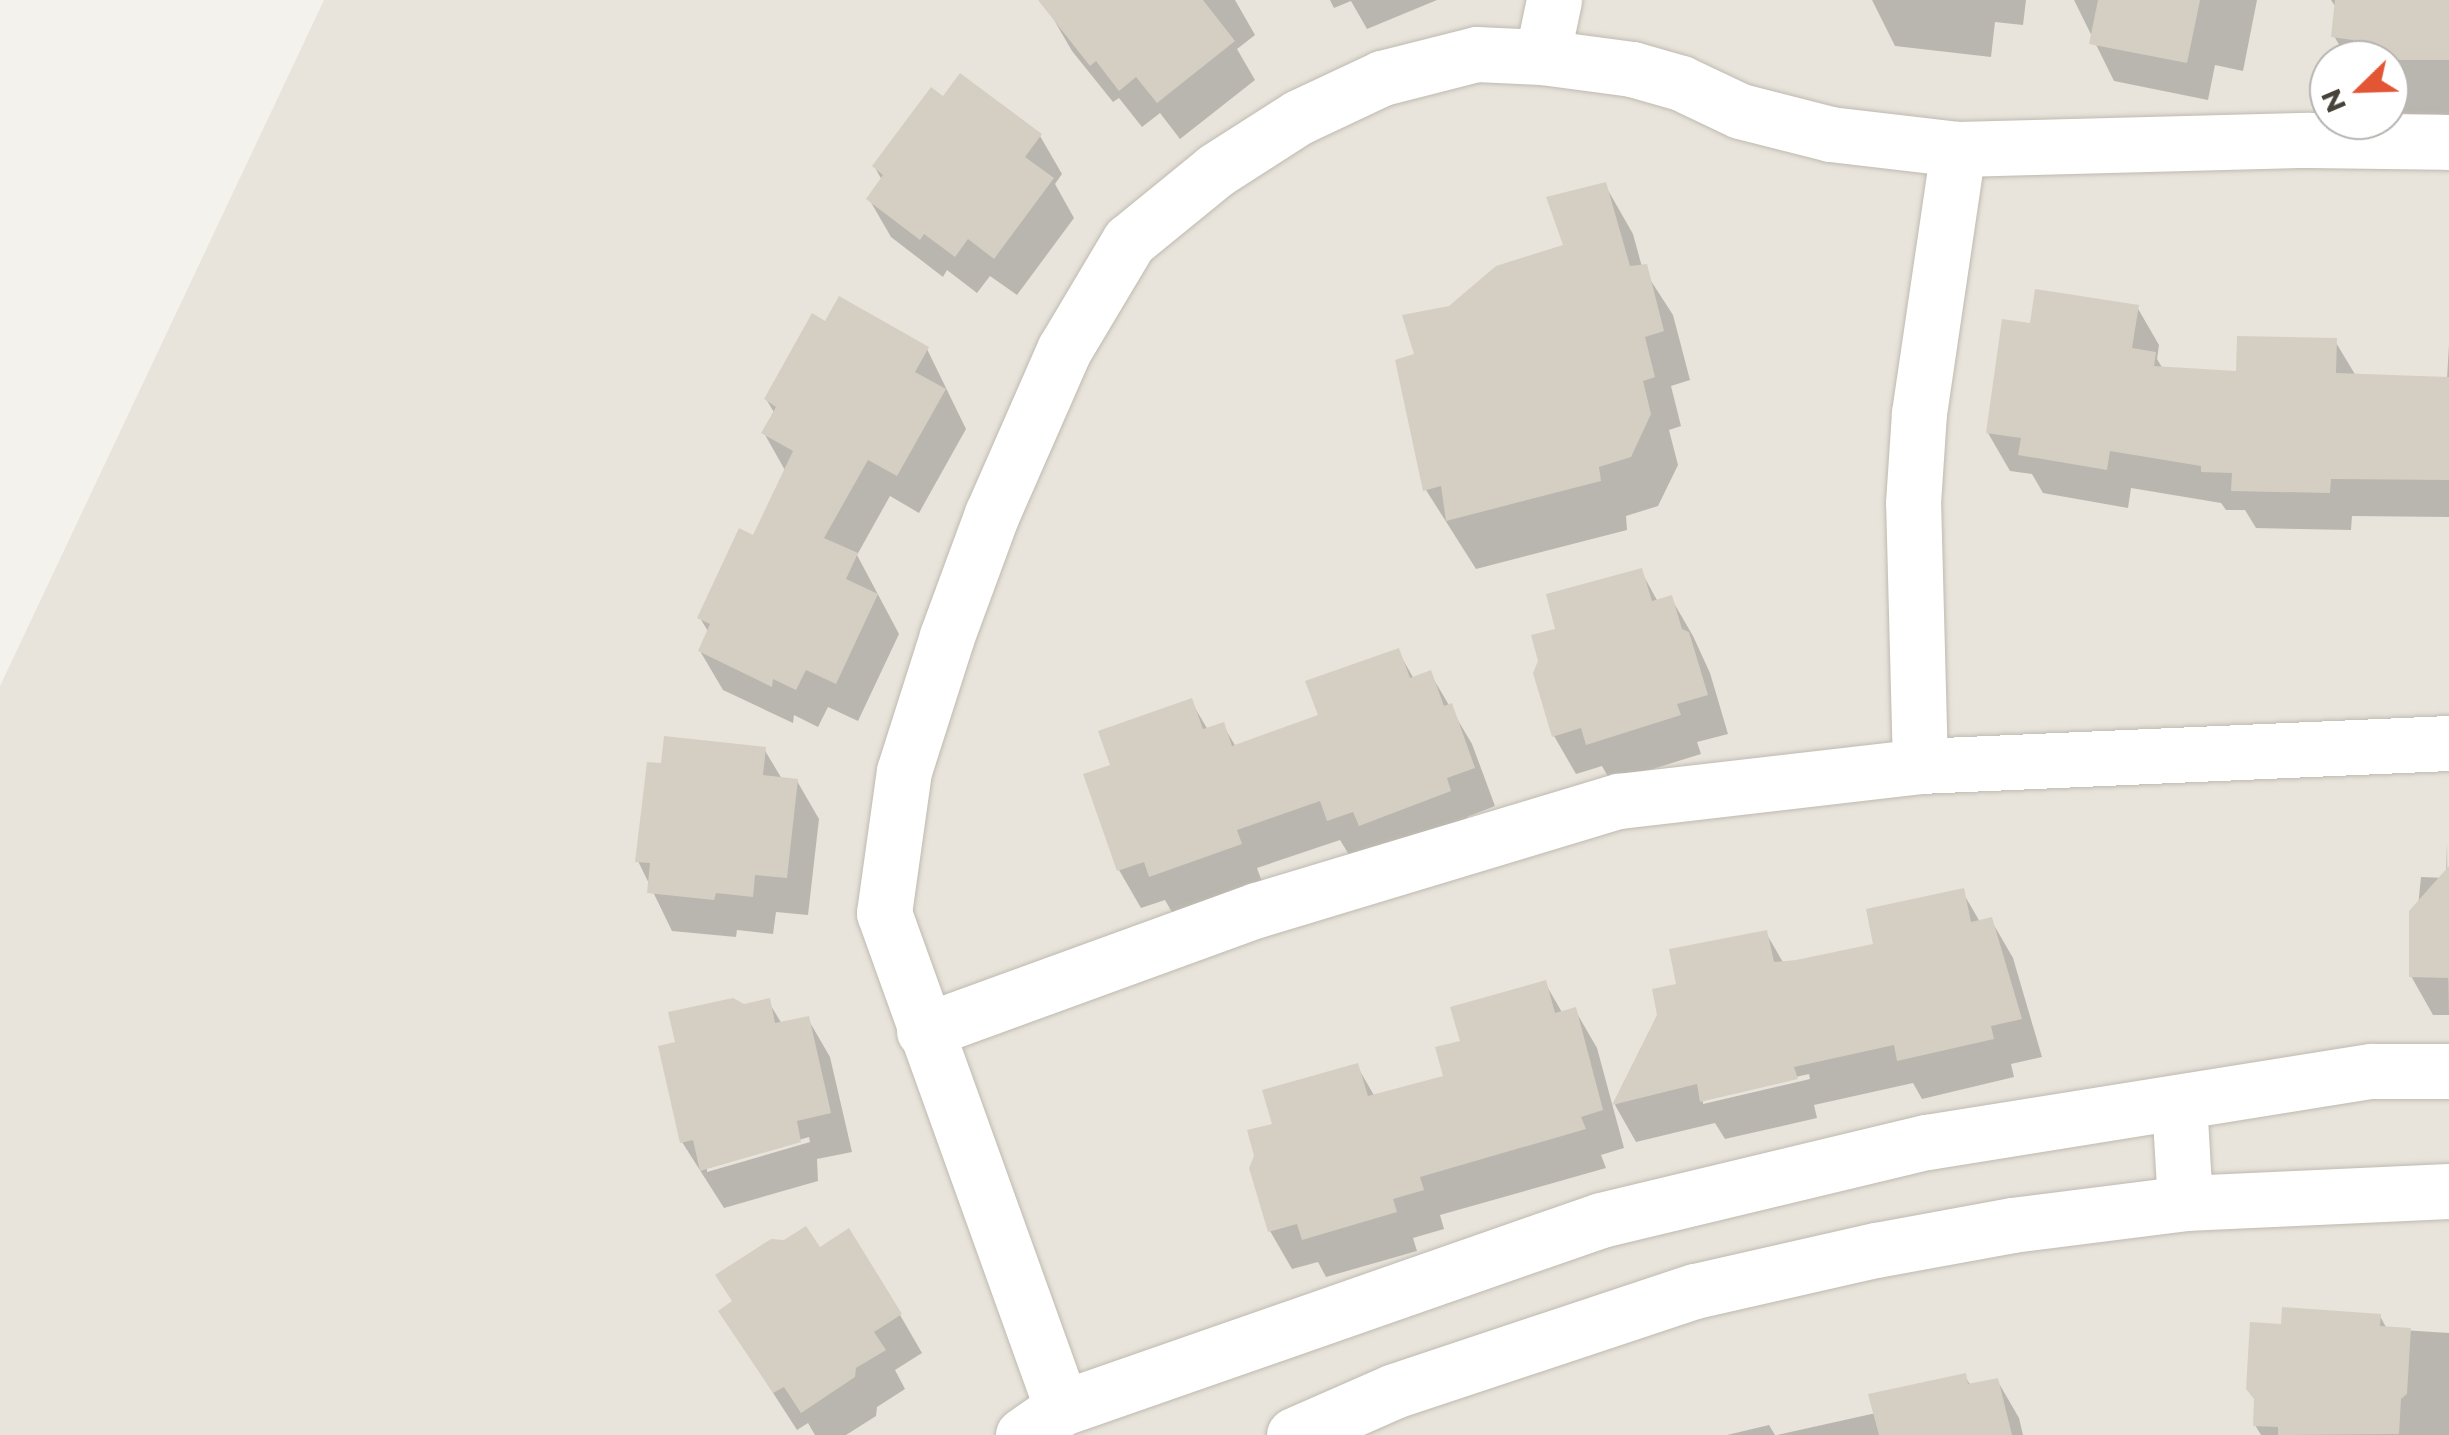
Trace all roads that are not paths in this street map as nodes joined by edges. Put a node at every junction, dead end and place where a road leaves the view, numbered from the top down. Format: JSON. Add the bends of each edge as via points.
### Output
{"nodes":[{"id":1,"x":1554,"y":0,"type":"edge"},
{"id":2,"x":1542,"y":57,"type":"junction"},
{"id":3,"x":2449,"y":142,"type":"edge"},
{"id":4,"x":1958,"y":149,"type":"junction"},
{"id":5,"x":2449,"y":743,"type":"edge"},
{"id":6,"x":1920,"y":766,"type":"junction"},
{"id":7,"x":924,"y":1031,"type":"junction"},
{"id":8,"x":2449,"y":1071,"type":"edge"},
{"id":9,"x":2179,"y":1102,"type":"junction"},
{"id":10,"x":2449,"y":1191,"type":"edge"},
{"id":11,"x":2185,"y":1203,"type":"junction"},
{"id":12,"x":1043,"y":1422,"type":"edge"},
{"id":13,"x":1294,"y":1435,"type":"edge"}],
"edges":[{"from":1,"to":2,"type":"street"},
{"from":2,"to":4,"type":"street","via":[[1632,69],[1740,111],[1830,134]]},
{"from":2,"to":7,"type":"street","via":[[1476,54],[1382,78],[1298,117],[1216,170],[1129,241],[1064,350],[992,514],[904,771],[884,913]]},
{"from":3,"to":4,"type":"street"},
{"from":4,"to":6,"type":"street","via":[[1914,485]]},
{"from":5,"to":6,"type":"street"},
{"from":6,"to":7,"type":"street","via":[[1619,801],[1257,910]]},
{"from":7,"to":12,"type":"street"},
{"from":8,"to":9,"type":"street","via":[[2372,1071]]},
{"from":9,"to":11,"type":"street"},
{"from":9,"to":12,"type":"street","via":[[1927,1142],[1601,1220]]},
{"from":10,"to":11,"type":"street"},
{"from":11,"to":13,"type":"street","via":[[2012,1225],[1695,1292],[1394,1391]]}]}
